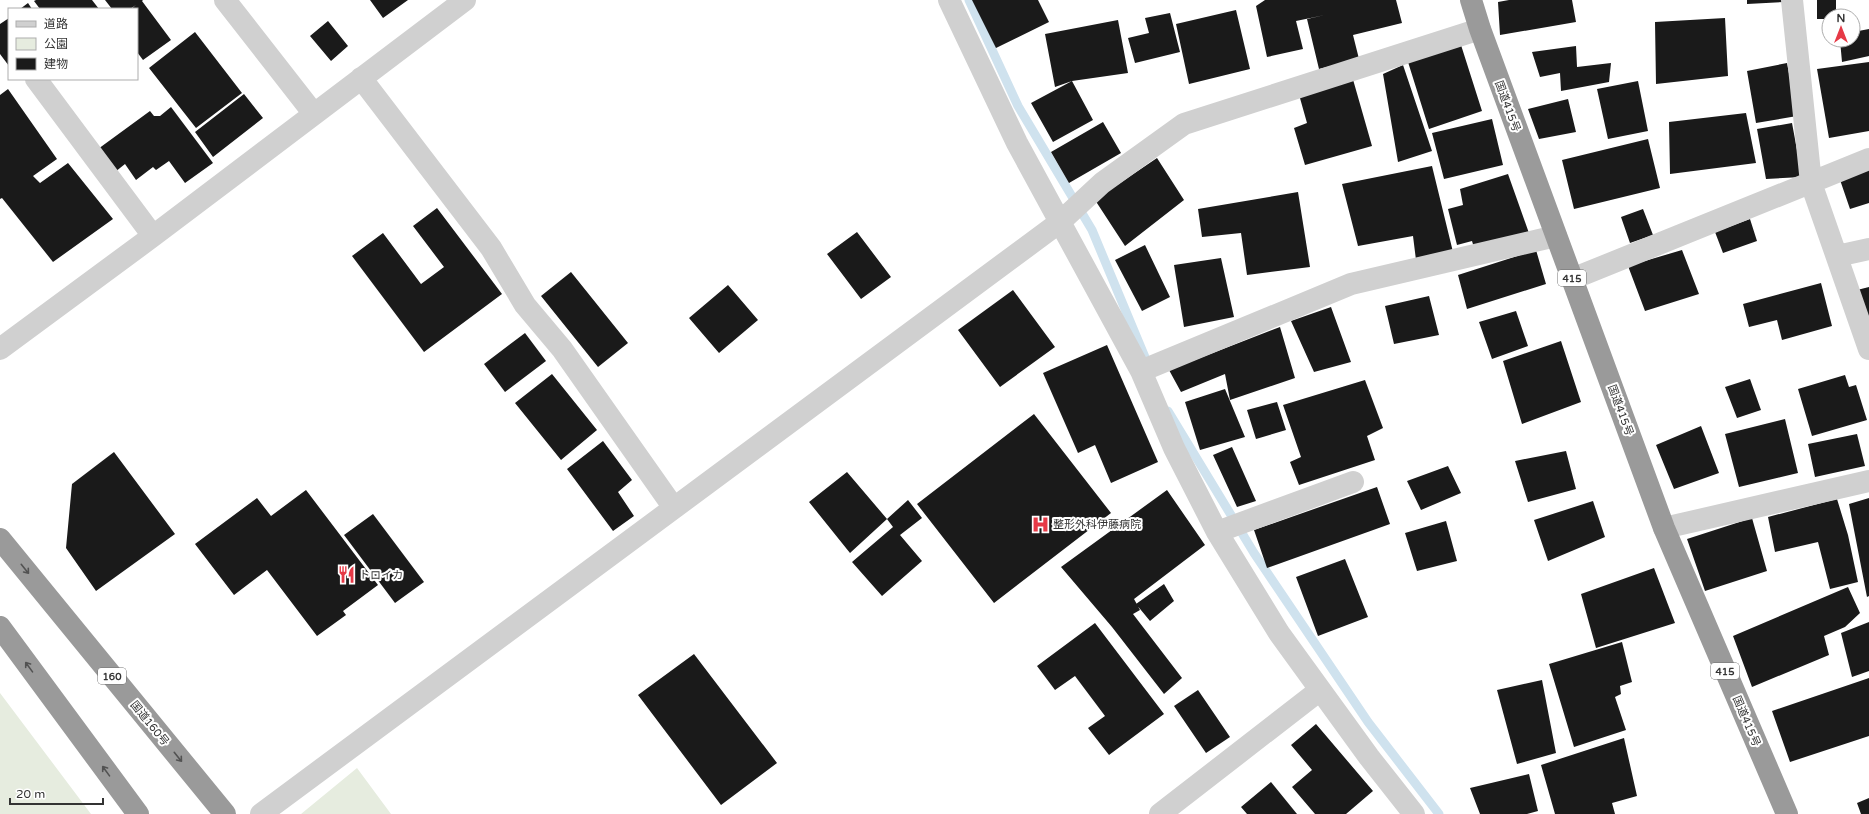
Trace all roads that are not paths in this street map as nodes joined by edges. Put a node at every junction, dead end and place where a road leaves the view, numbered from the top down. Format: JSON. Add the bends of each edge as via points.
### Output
{"nodes":[{"id":1,"x":225,"y":0,"type":"edge"},
{"id":2,"x":465,"y":0,"type":"edge"},
{"id":3,"x":949,"y":0,"type":"edge"},
{"id":4,"x":1471,"y":0,"type":"edge"},
{"id":5,"x":1792,"y":0,"type":"edge"},
{"id":6,"x":1480,"y":29,"type":"junction"},
{"id":7,"x":361,"y":78,"type":"junction"},
{"id":8,"x":37,"y":80,"type":"edge"},
{"id":9,"x":314,"y":114,"type":"junction"},
{"id":10,"x":1869,"y":160,"type":"edge"},
{"id":11,"x":1811,"y":183,"type":"junction"},
{"id":12,"x":1060,"y":222,"type":"junction"},
{"id":13,"x":153,"y":236,"type":"junction"},
{"id":14,"x":1556,"y":236,"type":"junction"},
{"id":15,"x":1869,"y":249,"type":"edge"},
{"id":16,"x":1836,"y":256,"type":"junction"},
{"id":17,"x":1572,"y":279,"type":"junction"},
{"id":18,"x":1869,"y":349,"type":"edge"},
{"id":19,"x":0,"y":350,"type":"edge"},
{"id":20,"x":1141,"y":371,"type":"junction"},
{"id":21,"x":1869,"y":480,"type":"edge"},
{"id":22,"x":1353,"y":482,"type":"dead end"},
{"id":23,"x":674,"y":508,"type":"junction"},
{"id":24,"x":1664,"y":528,"type":"junction"},
{"id":25,"x":1216,"y":532,"type":"junction"},
{"id":26,"x":0,"y":539,"type":"edge"},
{"id":27,"x":0,"y":627,"type":"edge"},
{"id":28,"x":1320,"y":690,"type":"junction"},
{"id":29,"x":138,"y":814,"type":"edge"},
{"id":30,"x":225,"y":814,"type":"edge"},
{"id":31,"x":261,"y":814,"type":"edge"},
{"id":32,"x":1160,"y":814,"type":"edge"},
{"id":33,"x":1414,"y":814,"type":"edge"},
{"id":34,"x":1787,"y":814,"type":"edge"}],
"edges":[{"from":1,"to":9,"type":"street"},
{"from":2,"to":7,"type":"street"},
{"from":3,"to":12,"type":"street","via":[[1017,142]]},
{"from":4,"to":6,"type":"highway","name":"国道415号","number":"415"},
{"from":5,"to":11,"type":"street"},
{"from":6,"to":12,"type":"street","via":[[1184,124],[1102,183]]},
{"from":6,"to":14,"type":"highway","name":"国道415号","number":"415"},
{"from":7,"to":9,"type":"street"},
{"from":7,"to":23,"type":"street","via":[[491,248],[525,305],[562,349]]},
{"from":8,"to":13,"type":"street"},
{"from":9,"to":13,"type":"street"},
{"from":10,"to":11,"type":"street"},
{"from":11,"to":16,"type":"street"},
{"from":11,"to":17,"type":"street"},
{"from":12,"to":20,"type":"street"},
{"from":12,"to":23,"type":"street"},
{"from":13,"to":19,"type":"street"},
{"from":14,"to":17,"type":"highway","name":"国道415号","number":"415"},
{"from":14,"to":20,"type":"street","via":[[1351,284]]},
{"from":15,"to":16,"type":"street"},
{"from":16,"to":18,"type":"street"},
{"from":17,"to":24,"type":"highway","name":"国道415号","number":"415"},
{"from":20,"to":25,"type":"street","via":[[1174,448]]},
{"from":21,"to":24,"type":"street"},
{"from":22,"to":25,"type":"street"},
{"from":23,"to":31,"type":"street"},
{"from":24,"to":34,"type":"highway","name":"国道415号","number":"415"},
{"from":25,"to":28,"type":"street","via":[[1278,633]]},
{"from":26,"to":30,"type":"highway","name":"国道160号","number":"160","one_way":true},
{"from":29,"to":27,"type":"highway","one_way":true},
{"from":28,"to":32,"type":"street"},
{"from":28,"to":33,"type":"street"}]}
